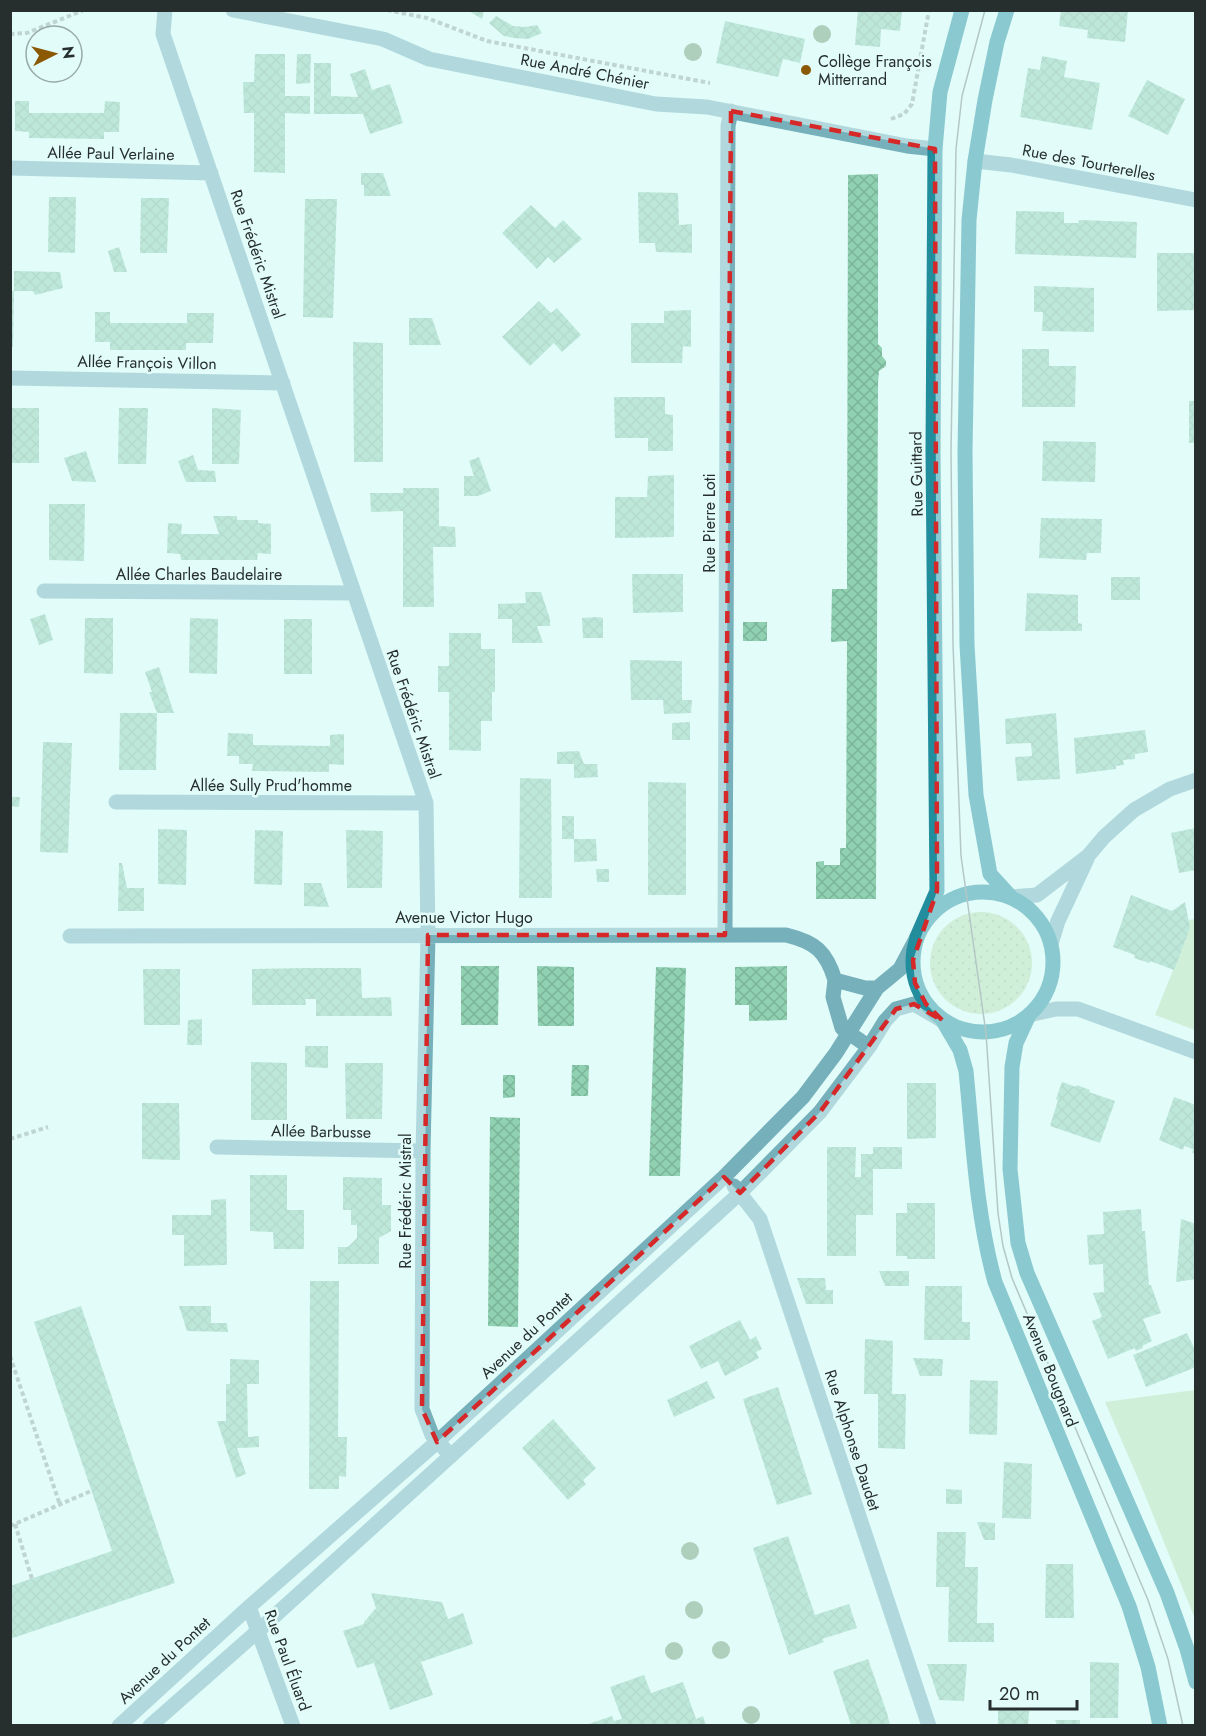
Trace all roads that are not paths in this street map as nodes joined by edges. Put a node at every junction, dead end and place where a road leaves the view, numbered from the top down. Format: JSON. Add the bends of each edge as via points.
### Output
{"nodes":[{"id":1,"x":165,"y":10,"type":"edge"},
{"id":2,"x":233,"y":10,"type":"edge"},
{"id":3,"x":962,"y":10,"type":"edge"},
{"id":4,"x":1007,"y":10,"type":"edge"},
{"id":5,"x":731,"y":111,"type":"junction"},
{"id":6,"x":935,"y":149,"type":"junction"},
{"id":7,"x":975,"y":161,"type":"junction"},
{"id":8,"x":10,"y":168,"type":"edge"},
{"id":9,"x":211,"y":173,"type":"junction"},
{"id":10,"x":1196,"y":200,"type":"edge"},
{"id":11,"x":10,"y":378,"type":"edge"},
{"id":12,"x":283,"y":382,"type":"junction"},
{"id":13,"x":44,"y":591,"type":"dead end"},
{"id":14,"x":354,"y":593,"type":"junction"},
{"id":15,"x":1196,"y":780,"type":"edge"},
{"id":16,"x":116,"y":802,"type":"dead end"},
{"id":17,"x":426,"y":803,"type":"junction"},
{"id":18,"x":1088,"y":856,"type":"junction"},
{"id":19,"x":1011,"y":897,"type":"junction"},
{"id":20,"x":428,"y":935,"type":"junction"},
{"id":21,"x":725,"y":935,"type":"junction"},
{"id":22,"x":70,"y":936,"type":"dead end"},
{"id":23,"x":917,"y":937,"type":"junction"},
{"id":24,"x":1051,"y":944,"type":"junction"},
{"id":25,"x":835,"y":980,"type":"junction"},
{"id":26,"x":877,"y":988,"type":"junction"},
{"id":27,"x":1029,"y":1015,"type":"junction"},
{"id":28,"x":944,"y":1020,"type":"junction"},
{"id":29,"x":849,"y":1034,"type":"junction"},
{"id":30,"x":869,"y":1047,"type":"junction"},
{"id":31,"x":1196,"y":1052,"type":"edge"},
{"id":32,"x":217,"y":1147,"type":"dead end"},
{"id":33,"x":423,"y":1151,"type":"junction"},
{"id":34,"x":724,"y":1177,"type":"junction"},
{"id":35,"x":740,"y":1193,"type":"junction"},
{"id":36,"x":437,"y":1442,"type":"junction"},
{"id":37,"x":450,"y":1455,"type":"junction"},
{"id":38,"x":249,"y":1607,"type":"junction"},
{"id":39,"x":258,"y":1631,"type":"junction"},
{"id":40,"x":1196,"y":1682,"type":"edge"},
{"id":41,"x":119,"y":1725,"type":"edge"},
{"id":42,"x":150,"y":1725,"type":"edge"},
{"id":43,"x":293,"y":1725,"type":"edge"},
{"id":44,"x":929,"y":1725,"type":"edge"},
{"id":45,"x":1160,"y":1725,"type":"edge"}],
"edges":[{"from":1,"to":9,"type":"street","name":"Rue Frédéric Mistral","via":[[162,34]]},
{"from":2,"to":5,"type":"street","name":"Rue André Chénier","via":[[383,39],[429,59],[656,104]]},
{"from":3,"to":6,"type":"main road","name":"Rue Guittard","via":[[940,92]]},
{"from":4,"to":7,"type":"main road","via":[[997,42]]},
{"from":5,"to":6,"type":"street","name":"Rue André Chénier"},
{"from":5,"to":21,"type":"street","name":"Rue Pierre Loti"},
{"from":6,"to":23,"type":"main road","name":"Rue Guittard","via":[[937,891]]},
{"from":7,"to":10,"type":"street","name":"Rue des Tourterelles"},
{"from":7,"to":19,"type":"main road","via":[[969,220],[965,440],[967,645],[976,795],[986,855],[990,874]]},
{"from":8,"to":9,"type":"street","name":"Allée Paul Verlaine"},
{"from":9,"to":12,"type":"street","name":"Rue Frédéric Mistral"},
{"from":11,"to":12,"type":"street","name":"Allée François Villon"},
{"from":12,"to":14,"type":"street","name":"Rue Frédéric Mistral"},
{"from":13,"to":14,"type":"street","name":"Allée Charles Baudelaire"},
{"from":14,"to":17,"type":"street","name":"Rue Frédéric Mistral"},
{"from":15,"to":18,"type":"street","via":[[1170,789],[1134,810]]},
{"from":16,"to":17,"type":"street","name":"Allée Sully Prud'homme"},
{"from":17,"to":20,"type":"street","name":"Rue Frédéric Mistral"},
{"from":18,"to":19,"type":"street","via":[[1037,895]]},
{"from":18,"to":24,"type":"street"},
{"from":19,"to":23,"type":"main road","via":[[989,891],[965,893],[936,910]]},
{"from":19,"to":24,"type":"main road","via":[[1043,925]]},
{"from":20,"to":21,"type":"street","name":"Avenue Victor Hugo"},
{"from":20,"to":22,"type":"street","name":"Avenue Victor Hugo"},
{"from":20,"to":33,"type":"street","name":"Rue Frédéric Mistral"},
{"from":21,"to":25,"type":"street","name":"Avenue Victor Hugo","via":[[786,935],[804,939],[825,957]]},
{"from":23,"to":26,"type":"street","name":"Avenue du Pontet","via":[[900,969]]},
{"from":23,"to":28,"type":"main road","via":[[912,960],[915,983],[926,1004]]},
{"from":24,"to":27,"type":"main road","via":[[1050,983],[1042,1001]]},
{"from":25,"to":26,"type":"street"},
{"from":25,"to":29,"type":"street","name":"Avenue Victor Hugo","via":[[833,998],[842,1028]]},
{"from":26,"to":29,"type":"street","name":"Avenue du Pontet"},
{"from":27,"to":28,"type":"main road","via":[[1009,1028],[986,1033],[964,1030]]},
{"from":27,"to":31,"type":"street","via":[[1056,1009],[1078,1010]]},
{"from":27,"to":40,"type":"main road","name":"Avenue Bougnard","via":[[1016,1043],[1012,1067],[1010,1169],[1018,1243],[1032,1284],[1167,1593]]},
{"from":28,"to":30,"type":"street","via":[[914,1004],[903,1006],[885,1021]]},
{"from":28,"to":45,"type":"main road","name":"Avenue Bougnard","via":[[966,1071],[980,1215],[996,1282],[1129,1606],[1148,1667]]},
{"from":29,"to":30,"type":"street"},
{"from":29,"to":34,"type":"street","name":"Avenue du Pontet","via":[[803,1097]]},
{"from":30,"to":35,"type":"street","via":[[820,1112]]},
{"from":32,"to":33,"type":"street","name":"Allée Barbusse"},
{"from":33,"to":36,"type":"street","name":"Rue Frédéric Mistral","via":[[422,1409]]},
{"from":34,"to":35,"type":"street","name":"Rue Alphonse Daudet"},
{"from":34,"to":36,"type":"street","name":"Avenue du Pontet"},
{"from":35,"to":37,"type":"street"},
{"from":35,"to":44,"type":"street","name":"Rue Alphonse Daudet","via":[[760,1219]]},
{"from":36,"to":37,"type":"street","name":"Rue Frédéric Mistral"},
{"from":36,"to":38,"type":"street","name":"Avenue du Pontet"},
{"from":37,"to":39,"type":"street"},
{"from":38,"to":39,"type":"street","name":"Rue Paul Éluard"},
{"from":38,"to":41,"type":"street","name":"Avenue du Pontet"},
{"from":39,"to":42,"type":"street"},
{"from":39,"to":43,"type":"street","name":"Rue Paul Éluard"}]}
